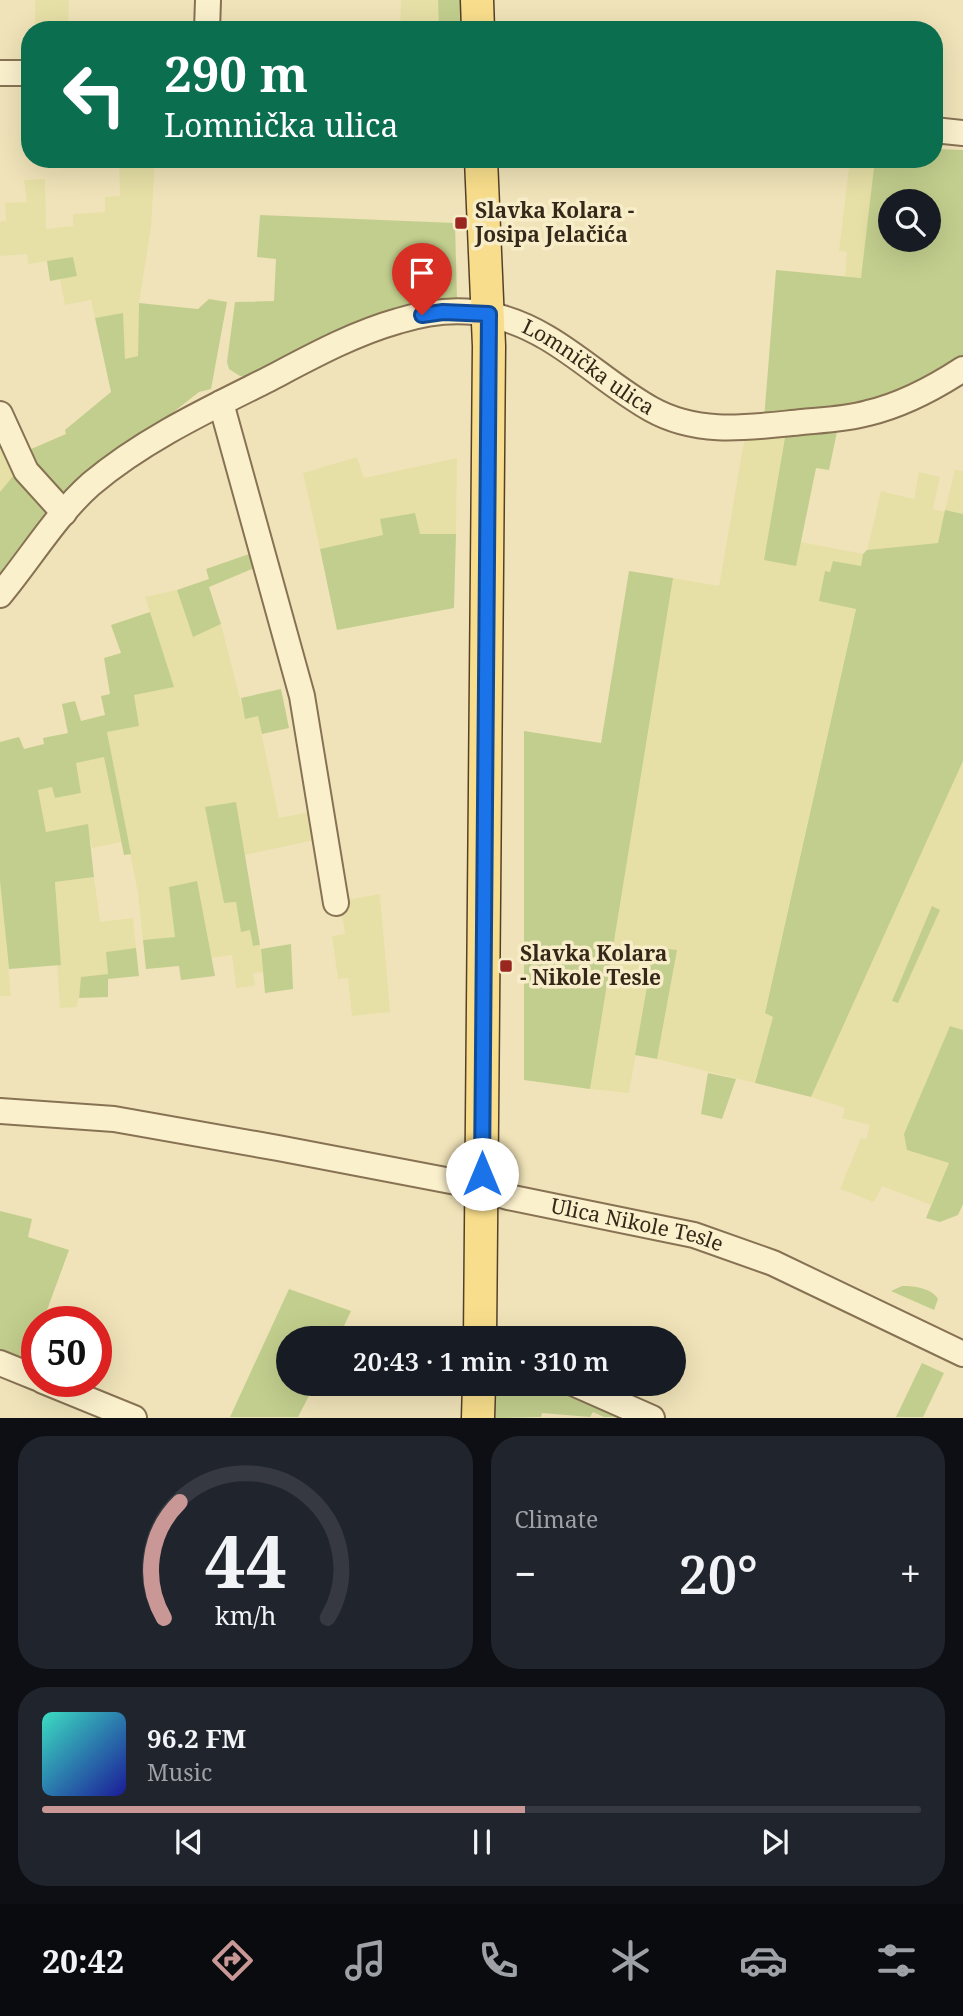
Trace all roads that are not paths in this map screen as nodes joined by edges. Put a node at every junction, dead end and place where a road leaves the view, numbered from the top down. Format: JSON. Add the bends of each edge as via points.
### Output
{"nodes":[{"id":1,"x":208,"y":0,"type":"edge"},
{"id":2,"x":477,"y":0,"type":"edge"},
{"id":3,"x":207,"y":21,"type":"edge"},
{"id":4,"x":478,"y":21,"type":"edge"},
{"id":5,"x":21,"y":73,"type":"edge"},
{"id":6,"x":0,"y":74,"type":"edge"},
{"id":7,"x":943,"y":131,"type":"edge"},
{"id":8,"x":963,"y":133,"type":"edge"},
{"id":9,"x":481,"y":168,"type":"edge"},
{"id":10,"x":489,"y":314,"type":"junction"},
{"id":11,"x":963,"y":369,"type":"edge"},
{"id":12,"x":222,"y":403,"type":"junction"},
{"id":13,"x":0,"y":414,"type":"edge"},
{"id":14,"x":64,"y":513,"type":"junction"},
{"id":15,"x":0,"y":595,"type":"edge"},
{"id":16,"x":336,"y":903,"type":"dead end"},
{"id":17,"x":0,"y":1111,"type":"edge"},
{"id":18,"x":482,"y":1191,"type":"junction"},
{"id":19,"x":480,"y":1326,"type":"edge"},
{"id":20,"x":963,"y":1354,"type":"edge"},
{"id":21,"x":0,"y":1363,"type":"edge"},
{"id":22,"x":21,"y":1372,"type":"edge"},
{"id":23,"x":479,"y":1396,"type":"edge"},
{"id":24,"x":602,"y":1396,"type":"edge"},
{"id":25,"x":82,"y":1397,"type":"edge"},
{"id":26,"x":134,"y":1418,"type":"edge"},
{"id":27,"x":478,"y":1418,"type":"edge"},
{"id":28,"x":652,"y":1418,"type":"edge"}],
"edges":[{"from":1,"to":3,"type":"street"},
{"from":2,"to":4,"type":"main road"},
{"from":5,"to":6,"type":"street"},
{"from":7,"to":8,"type":"street"},
{"from":9,"to":10,"type":"main road"},
{"from":10,"to":11,"type":"street","name":"Lomnička ulica","via":[[545,334],[653,410],[701,427],[738,428],[867,414],[922,393]]},
{"from":10,"to":12,"type":"street","name":"Lomnička ulica","via":[[443,312],[397,321],[332,347]]},
{"from":10,"to":18,"type":"main road"},
{"from":12,"to":14,"type":"street","name":"Lomnička ulica","via":[[120,463],[92,483]]},
{"from":12,"to":16,"type":"street","via":[[302,696]]},
{"from":13,"to":14,"type":"street","via":[[26,471]]},
{"from":14,"to":15,"type":"street","name":"Lomnička ulica"},
{"from":17,"to":18,"type":"street","name":"Ulica Nikole Tesle","via":[[114,1119],[349,1161]]},
{"from":18,"to":19,"type":"main road"},
{"from":18,"to":20,"type":"street","name":"Ulica Nikole Tesle","via":[[694,1235],[773,1263]]},
{"from":21,"to":22,"type":"street"},
{"from":23,"to":27,"type":"main road"},
{"from":24,"to":28,"type":"street"},
{"from":25,"to":26,"type":"street"}]}
